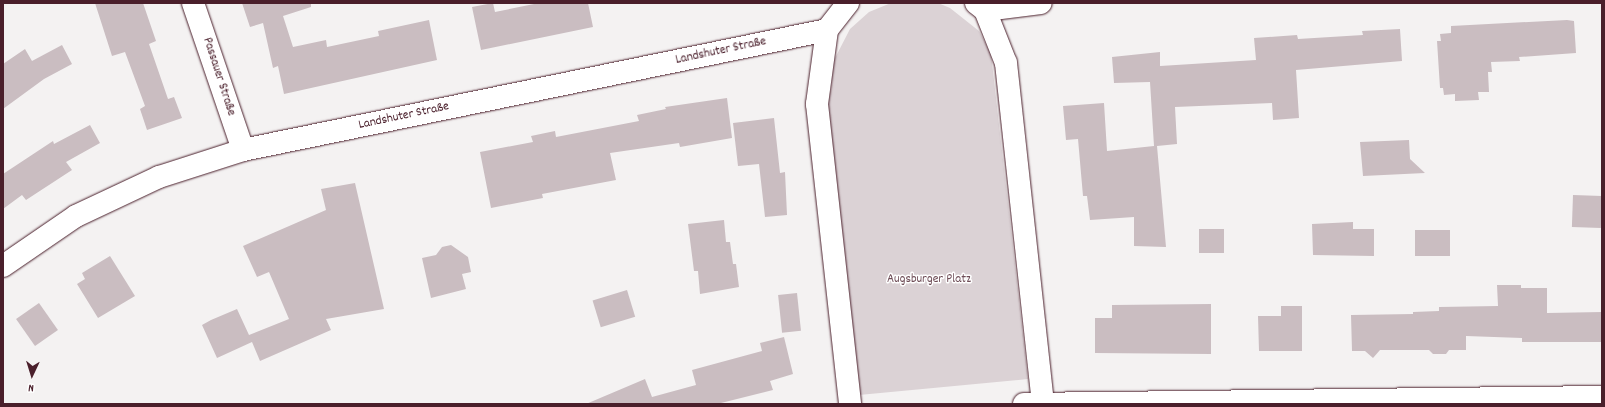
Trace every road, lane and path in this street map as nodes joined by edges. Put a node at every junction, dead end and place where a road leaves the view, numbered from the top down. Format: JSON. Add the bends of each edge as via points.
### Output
{"nodes":[{"id":1,"x":193,"y":3,"type":"edge"},
{"id":2,"x":848,"y":3,"type":"edge"},
{"id":3,"x":1041,"y":3,"type":"edge"},
{"id":4,"x":980,"y":6,"type":"edge"},
{"id":5,"x":827,"y":30,"type":"junction"},
{"id":6,"x":243,"y":150,"type":"junction"},
{"id":7,"x":3,"y":266,"type":"edge"},
{"id":8,"x":1602,"y":397,"type":"edge"},
{"id":9,"x":1034,"y":403,"type":"edge"},
{"id":10,"x":850,"y":404,"type":"edge"}],
"edges":[{"from":1,"to":6,"type":"street","name":"Passauer Straße"},
{"from":2,"to":5,"type":"street"},
{"from":3,"to":4,"type":"street"},
{"from":4,"to":9,"type":"street","via":[[1006,63]]},
{"from":5,"to":6,"type":"street","name":"Landshuter Straße"},
{"from":5,"to":10,"type":"street","via":[[817,104]]},
{"from":6,"to":7,"type":"street","name":"Landshuter Straße","via":[[159,177],[76,216]]},
{"from":8,"to":9,"type":"street"}]}
